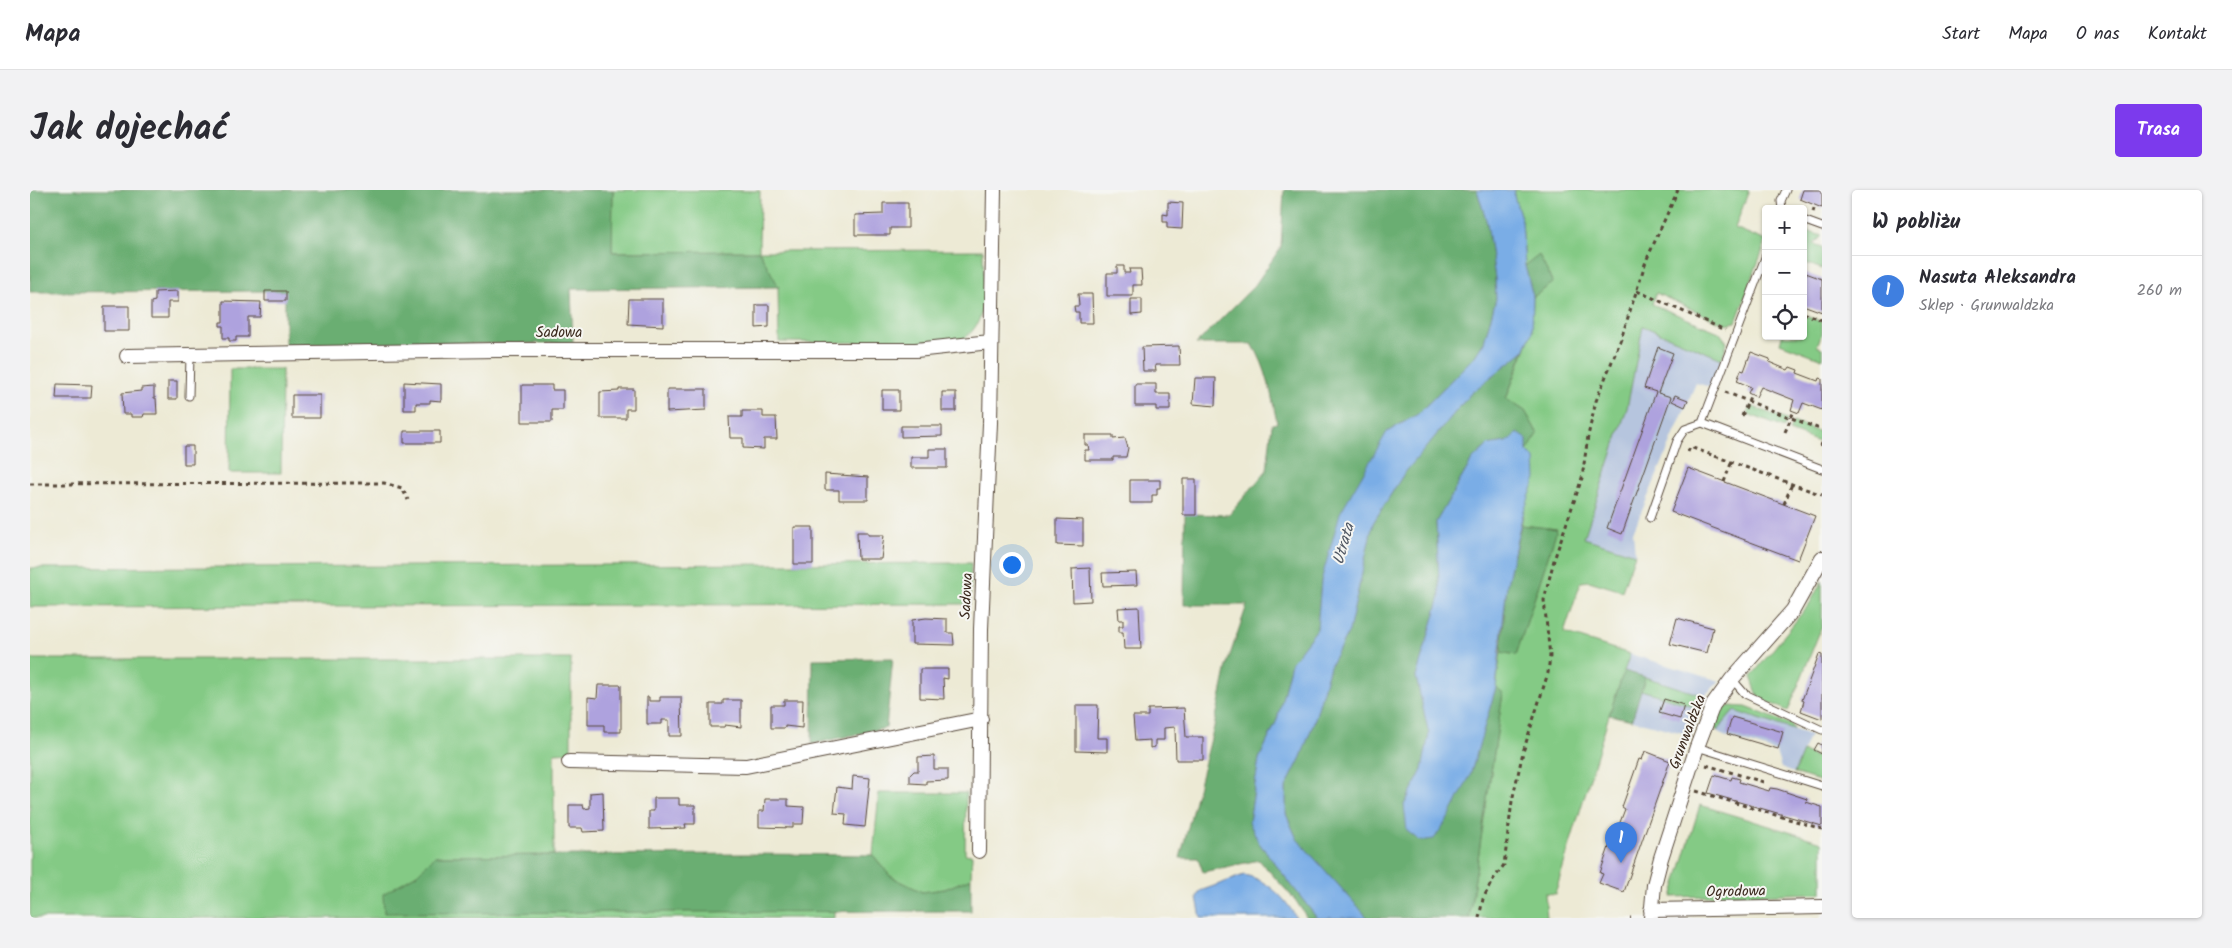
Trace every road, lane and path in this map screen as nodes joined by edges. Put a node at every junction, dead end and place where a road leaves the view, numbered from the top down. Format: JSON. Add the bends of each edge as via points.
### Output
{"nodes":[{"id":1,"x":994,"y":190,"type":"edge"},
{"id":2,"x":1678,"y":190,"type":"edge"},
{"id":3,"x":1786,"y":190,"type":"edge"},
{"id":4,"x":1782,"y":205,"type":"edge"},
{"id":5,"x":1807,"y":221,"type":"edge"},
{"id":6,"x":1822,"y":227,"type":"edge"},
{"id":7,"x":1762,"y":265,"type":"edge"},
{"id":8,"x":1637,"y":291,"type":"junction"},
{"id":9,"x":1807,"y":314,"type":"edge"},
{"id":10,"x":1822,"y":320,"type":"edge"},
{"id":11,"x":1735,"y":334,"type":"junction"},
{"id":12,"x":990,"y":342,"type":"junction"},
{"id":13,"x":190,"y":355,"type":"junction"},
{"id":14,"x":128,"y":356,"type":"dead end"},
{"id":15,"x":1715,"y":388,"type":"junction"},
{"id":16,"x":1751,"y":394,"type":"dead end"},
{"id":17,"x":189,"y":396,"type":"dead end"},
{"id":18,"x":1748,"y":401,"type":"junction"},
{"id":19,"x":1794,"y":411,"type":"dead end"},
{"id":20,"x":1742,"y":416,"type":"dead end"},
{"id":21,"x":1791,"y":418,"type":"junction"},
{"id":22,"x":1702,"y":423,"type":"junction"},
{"id":23,"x":1822,"y":430,"type":"edge"},
{"id":24,"x":1785,"y":432,"type":"dead end"},
{"id":25,"x":1686,"y":455,"type":"dead end"},
{"id":26,"x":1732,"y":461,"type":"junction"},
{"id":27,"x":1822,"y":469,"type":"edge"},
{"id":28,"x":1724,"y":482,"type":"dead end"},
{"id":29,"x":30,"y":484,"type":"edge"},
{"id":30,"x":1792,"y":484,"type":"junction"},
{"id":31,"x":1822,"y":495,"type":"edge"},
{"id":32,"x":408,"y":500,"type":"dead end"},
{"id":33,"x":1784,"y":504,"type":"dead end"},
{"id":34,"x":1650,"y":518,"type":"dead end"},
{"id":35,"x":1822,"y":558,"type":"edge"},
{"id":36,"x":1732,"y":679,"type":"junction"},
{"id":37,"x":981,"y":719,"type":"junction"},
{"id":38,"x":1822,"y":730,"type":"edge"},
{"id":39,"x":1697,"y":747,"type":"junction"},
{"id":40,"x":569,"y":762,"type":"dead end"},
{"id":41,"x":1822,"y":786,"type":"edge"},
{"id":42,"x":1684,"y":787,"type":"junction"},
{"id":43,"x":1822,"y":829,"type":"edge"},
{"id":44,"x":979,"y":851,"type":"dead end"},
{"id":45,"x":1822,"y":907,"type":"edge"},
{"id":46,"x":1714,"y":913,"type":"edge"},
{"id":47,"x":1651,"y":914,"type":"edge"},
{"id":48,"x":1479,"y":918,"type":"edge"}],
"edges":[{"from":1,"to":12,"type":"street","name":"Sadowa"},
{"from":2,"to":8,"type":"path","via":[[1646,261]]},
{"from":3,"to":4,"type":"lane"},
{"from":5,"to":6,"type":"lane"},
{"from":7,"to":11,"type":"lane"},
{"from":8,"to":11,"type":"path"},
{"from":8,"to":48,"type":"path","via":[[1596,401],[1582,478],[1548,583],[1544,600],[1550,656],[1548,673],[1523,752],[1512,801],[1504,865],[1483,899]]},
{"from":9,"to":10,"type":"path"},
{"from":11,"to":15,"type":"lane"},
{"from":12,"to":13,"type":"street","name":"Sadowa","via":[[916,350],[496,350]]},
{"from":12,"to":37,"type":"street","name":"Sadowa"},
{"from":13,"to":14,"type":"street","name":"Sadowa"},
{"from":13,"to":17,"type":"lane"},
{"from":15,"to":18,"type":"path"},
{"from":15,"to":22,"type":"lane"},
{"from":16,"to":18,"type":"path"},
{"from":18,"to":20,"type":"path"},
{"from":18,"to":21,"type":"path"},
{"from":19,"to":21,"type":"path"},
{"from":21,"to":23,"type":"path"},
{"from":21,"to":24,"type":"path"},
{"from":22,"to":27,"type":"lane"},
{"from":22,"to":34,"type":"lane","via":[[1686,429],[1677,441]]},
{"from":25,"to":26,"type":"path","via":[[1690,447]]},
{"from":26,"to":28,"type":"path"},
{"from":26,"to":30,"type":"path"},
{"from":29,"to":32,"type":"path","via":[[384,483],[402,488]]},
{"from":30,"to":31,"type":"path"},
{"from":30,"to":33,"type":"path"},
{"from":35,"to":36,"type":"street","name":"Grunwaldzka","via":[[1793,610]]},
{"from":36,"to":38,"type":"lane","via":[[1746,694]]},
{"from":36,"to":39,"type":"street","name":"Grunwaldzka","via":[[1713,705]]},
{"from":37,"to":40,"type":"street","via":[[746,766]]},
{"from":37,"to":44,"type":"street","name":"Sadowa"},
{"from":39,"to":41,"type":"lane"},
{"from":39,"to":42,"type":"street","name":"Grunwaldzka"},
{"from":42,"to":43,"type":"path"},
{"from":42,"to":47,"type":"street","name":"Grunwaldzka","via":[[1661,858]]},
{"from":45,"to":46,"type":"street","name":"Ogrodowa"},
{"from":46,"to":47,"type":"street","name":"Ogrodowa"}]}
